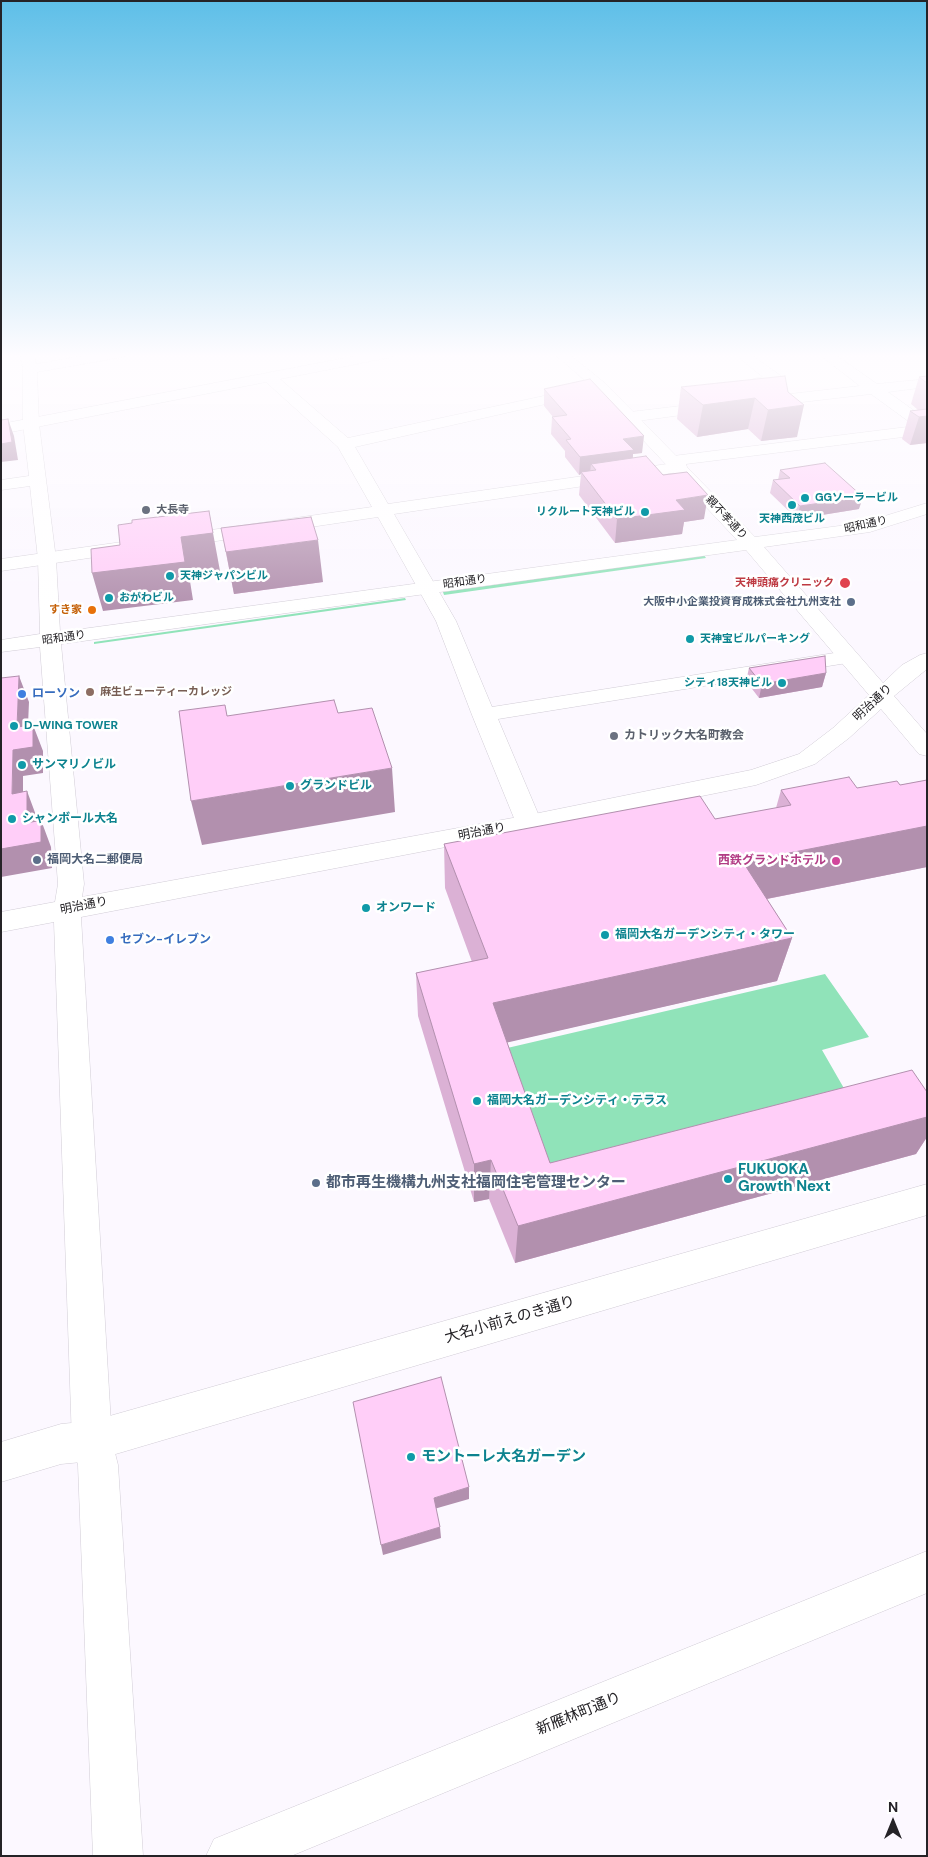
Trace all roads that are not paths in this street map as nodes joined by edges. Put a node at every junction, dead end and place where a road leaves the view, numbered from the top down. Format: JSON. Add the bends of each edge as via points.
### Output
{"nodes":[{"id":1,"x":33,"y":440,"type":"edge"},
{"id":2,"x":340,"y":440,"type":"edge"},
{"id":3,"x":364,"y":440,"type":"edge"},
{"id":4,"x":653,"y":440,"type":"edge"},
{"id":5,"x":846,"y":440,"type":"edge"},
{"id":6,"x":345,"y":444,"type":"junction"},
{"id":7,"x":676,"y":464,"type":"junction"},
{"id":8,"x":37,"y":480,"type":"junction"},
{"id":9,"x":1,"y":485,"type":"edge"},
{"id":10,"x":927,"y":508,"type":"edge"},
{"id":11,"x":382,"y":511,"type":"junction"},
{"id":12,"x":886,"y":539,"type":"dead end"},
{"id":13,"x":750,"y":543,"type":"junction"},
{"id":14,"x":764,"y":558,"type":"junction"},
{"id":15,"x":47,"y":559,"type":"junction"},
{"id":16,"x":1,"y":565,"type":"edge"},
{"id":17,"x":431,"y":596,"type":"junction"},
{"id":18,"x":1,"y":646,"type":"edge"},
{"id":19,"x":45,"y":653,"type":"junction"},
{"id":20,"x":847,"y":657,"type":"junction"},
{"id":21,"x":927,"y":659,"type":"edge"},
{"id":22,"x":880,"y":696,"type":"junction"},
{"id":23,"x":483,"y":715,"type":"junction"},
{"id":24,"x":927,"y":749,"type":"edge"},
{"id":25,"x":529,"y":823,"type":"junction"},
{"id":26,"x":66,"y":910,"type":"junction"},
{"id":27,"x":1,"y":922,"type":"edge"},
{"id":28,"x":927,"y":1199,"type":"edge"},
{"id":29,"x":92,"y":1442,"type":"junction"},
{"id":30,"x":1,"y":1462,"type":"edge"},
{"id":31,"x":927,"y":1572,"type":"edge"},
{"id":32,"x":118,"y":1856,"type":"edge"},
{"id":33,"x":231,"y":1856,"type":"edge"}],
"edges":[{"from":1,"to":8,"type":"street"},
{"from":2,"to":6,"type":"street"},
{"from":3,"to":6,"type":"street"},
{"from":4,"to":7,"type":"street","name":"親不孝通り"},
{"from":5,"to":7,"type":"street"},
{"from":6,"to":11,"type":"street"},
{"from":7,"to":11,"type":"street"},
{"from":7,"to":13,"type":"street","name":"親不孝通り"},
{"from":8,"to":9,"type":"street"},
{"from":8,"to":15,"type":"street"},
{"from":10,"to":13,"type":"street","name":"昭和通り","via":[[864,528]]},
{"from":11,"to":15,"type":"street"},
{"from":11,"to":17,"type":"street"},
{"from":12,"to":14,"type":"street","name":"昭和通り"},
{"from":13,"to":14,"type":"street","name":"親不孝通り"},
{"from":13,"to":17,"type":"street","name":"昭和通り"},
{"from":14,"to":17,"type":"street","name":"昭和通り"},
{"from":14,"to":20,"type":"street","name":"親不孝通り"},
{"from":15,"to":16,"type":"street"},
{"from":15,"to":19,"type":"street"},
{"from":17,"to":19,"type":"street","name":"昭和通り"},
{"from":17,"to":23,"type":"street","via":[[446,621]]},
{"from":18,"to":19,"type":"street","name":"昭和通り"},
{"from":19,"to":26,"type":"street","via":[[71,884]]},
{"from":20,"to":22,"type":"street","name":"親不孝通り"},
{"from":20,"to":23,"type":"street"},
{"from":21,"to":22,"type":"street","name":"明治通り"},
{"from":22,"to":24,"type":"street","name":"親不孝通り"},
{"from":22,"to":25,"type":"street","name":"明治通り","via":[[841,733],[807,759],[756,778]]},
{"from":23,"to":25,"type":"street"},
{"from":25,"to":26,"type":"street","name":"明治通り"},
{"from":26,"to":27,"type":"street","name":"明治通り"},
{"from":26,"to":29,"type":"street"},
{"from":28,"to":29,"type":"street","name":"大名小前えのき通り"},
{"from":29,"to":30,"type":"street","name":"大名小前えのき通り","via":[[61,1444]]},
{"from":29,"to":32,"type":"street","via":[[98,1465]]},
{"from":31,"to":33,"type":"street","name":"新雁林町通り"}]}
